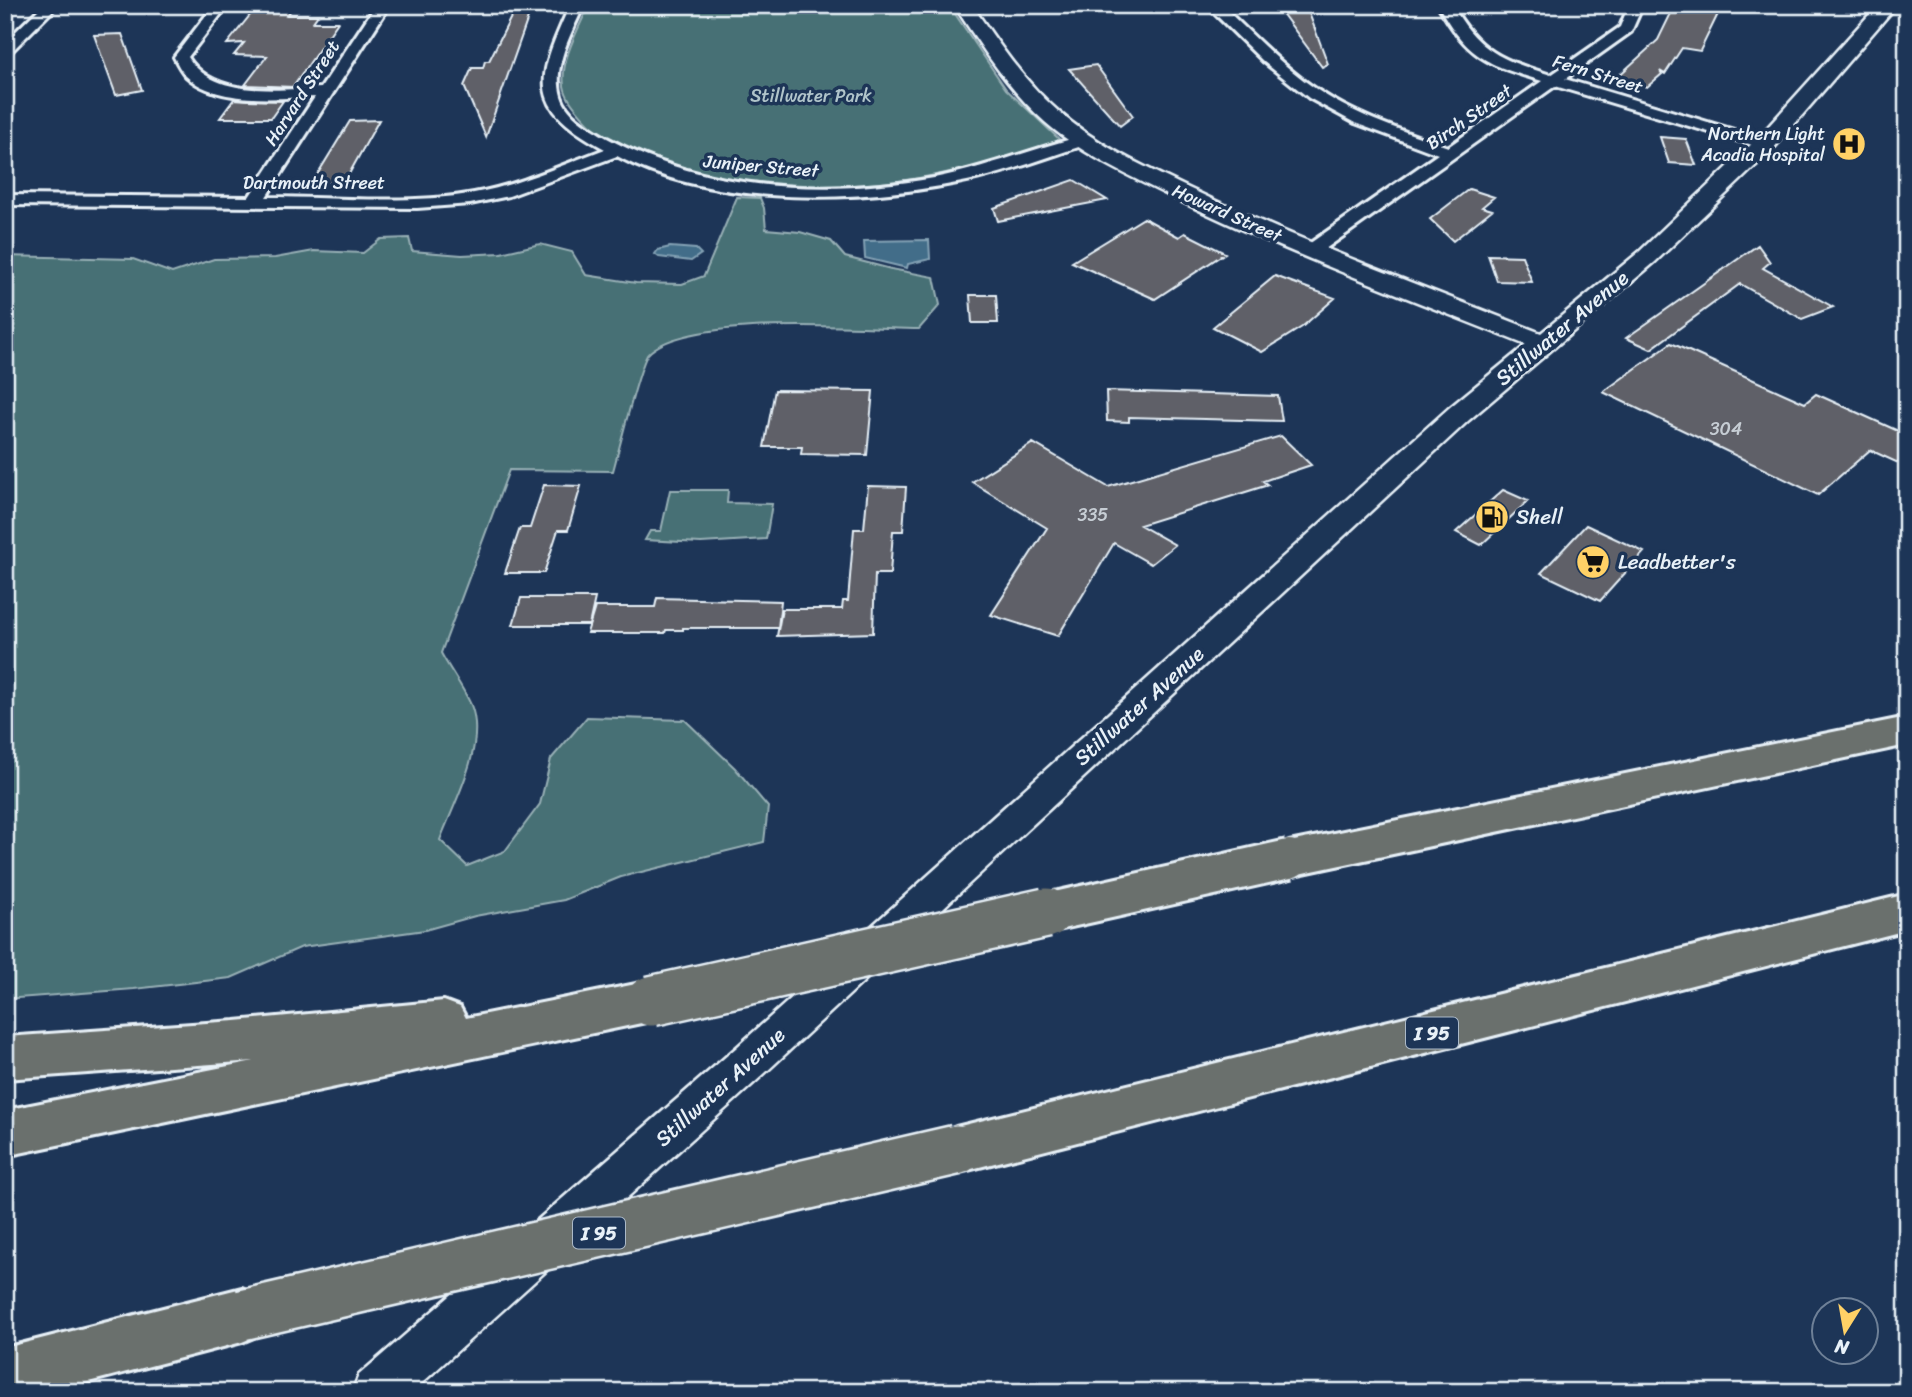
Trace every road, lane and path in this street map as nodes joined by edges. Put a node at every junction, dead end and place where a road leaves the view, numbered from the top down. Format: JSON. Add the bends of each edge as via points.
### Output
{"nodes":[{"id":1,"x":51,"y":5,"type":"edge"},
{"id":2,"x":221,"y":5,"type":"edge"},
{"id":3,"x":383,"y":5,"type":"edge"},
{"id":4,"x":577,"y":5,"type":"edge"},
{"id":5,"x":963,"y":5,"type":"edge"},
{"id":6,"x":1213,"y":5,"type":"edge"},
{"id":7,"x":1445,"y":5,"type":"edge"},
{"id":8,"x":1636,"y":5,"type":"edge"},
{"id":9,"x":1888,"y":5,"type":"edge"},
{"id":10,"x":5,"y":50,"type":"edge"},
{"id":11,"x":1555,"y":81,"type":"junction"},
{"id":12,"x":325,"y":92,"type":"junction"},
{"id":13,"x":1082,"y":141,"type":"junction"},
{"id":14,"x":1765,"y":144,"type":"junction"},
{"id":15,"x":615,"y":151,"type":"junction"},
{"id":16,"x":1450,"y":153,"type":"junction"},
{"id":17,"x":5,"y":200,"type":"edge"},
{"id":18,"x":254,"y":202,"type":"junction"},
{"id":19,"x":1312,"y":250,"type":"junction"},
{"id":20,"x":1546,"y":344,"type":"junction"},
{"id":21,"x":1907,"y":731,"type":"edge"},
{"id":22,"x":1907,"y":912,"type":"edge"},
{"id":23,"x":651,"y":1001,"type":"junction"},
{"id":24,"x":5,"y":1058,"type":"edge"},
{"id":25,"x":5,"y":1133,"type":"edge"},
{"id":26,"x":5,"y":1376,"type":"edge"},
{"id":27,"x":376,"y":1392,"type":"edge"}],
"edges":[{"from":1,"to":10,"type":"street"},
{"from":2,"to":12,"type":"street","via":[[181,57],[191,75],[204,84],[254,92]]},
{"from":3,"to":12,"type":"street","name":"Harvard Street"},
{"from":4,"to":15,"type":"street","name":"Juniper Street","via":[[557,53],[552,93],[559,110]]},
{"from":5,"to":13,"type":"main road","name":"Howard Street","via":[[1021,87]]},
{"from":6,"to":16,"type":"street","via":[[1298,82],[1330,104]]},
{"from":7,"to":11,"type":"street","name":"Fern Street","via":[[1463,39],[1484,56]]},
{"from":8,"to":11,"type":"street","name":"Birch Street","via":[[1626,29]]},
{"from":9,"to":14,"type":"main road","name":"Stillwater Avenue"},
{"from":11,"to":14,"type":"street","name":"Fern Street"},
{"from":11,"to":16,"type":"street","name":"Birch Street"},
{"from":12,"to":18,"type":"street","name":"Harvard Street"},
{"from":13,"to":15,"type":"street","name":"Juniper Street","via":[[974,174],[875,190],[771,190],[718,183],[666,171]]},
{"from":13,"to":19,"type":"main road","name":"Howard Street","via":[[1232,219]]},
{"from":14,"to":20,"type":"main road","name":"Stillwater Avenue","via":[[1647,257]]},
{"from":15,"to":18,"type":"street","name":"Dartmouth Street","via":[[535,183],[470,199]]},
{"from":16,"to":19,"type":"street","name":"Birch Street"},
{"from":17,"to":18,"type":"street","name":"Dartmouth Street"},
{"from":19,"to":20,"type":"main road","name":"Howard Street"},
{"from":20,"to":27,"type":"main road","name":"Stillwater Avenue","via":[[1459,414],[751,1060]]},
{"from":21,"to":23,"type":"highway","bridge":true,"via":[[1289,859]]},
{"from":22,"to":26,"type":"highway","number":"I 95","bridge":true,"via":[[956,1150],[242,1315]]},
{"from":23,"to":24,"type":"highway","via":[[235,1042]]},
{"from":23,"to":25,"type":"highway"}]}
